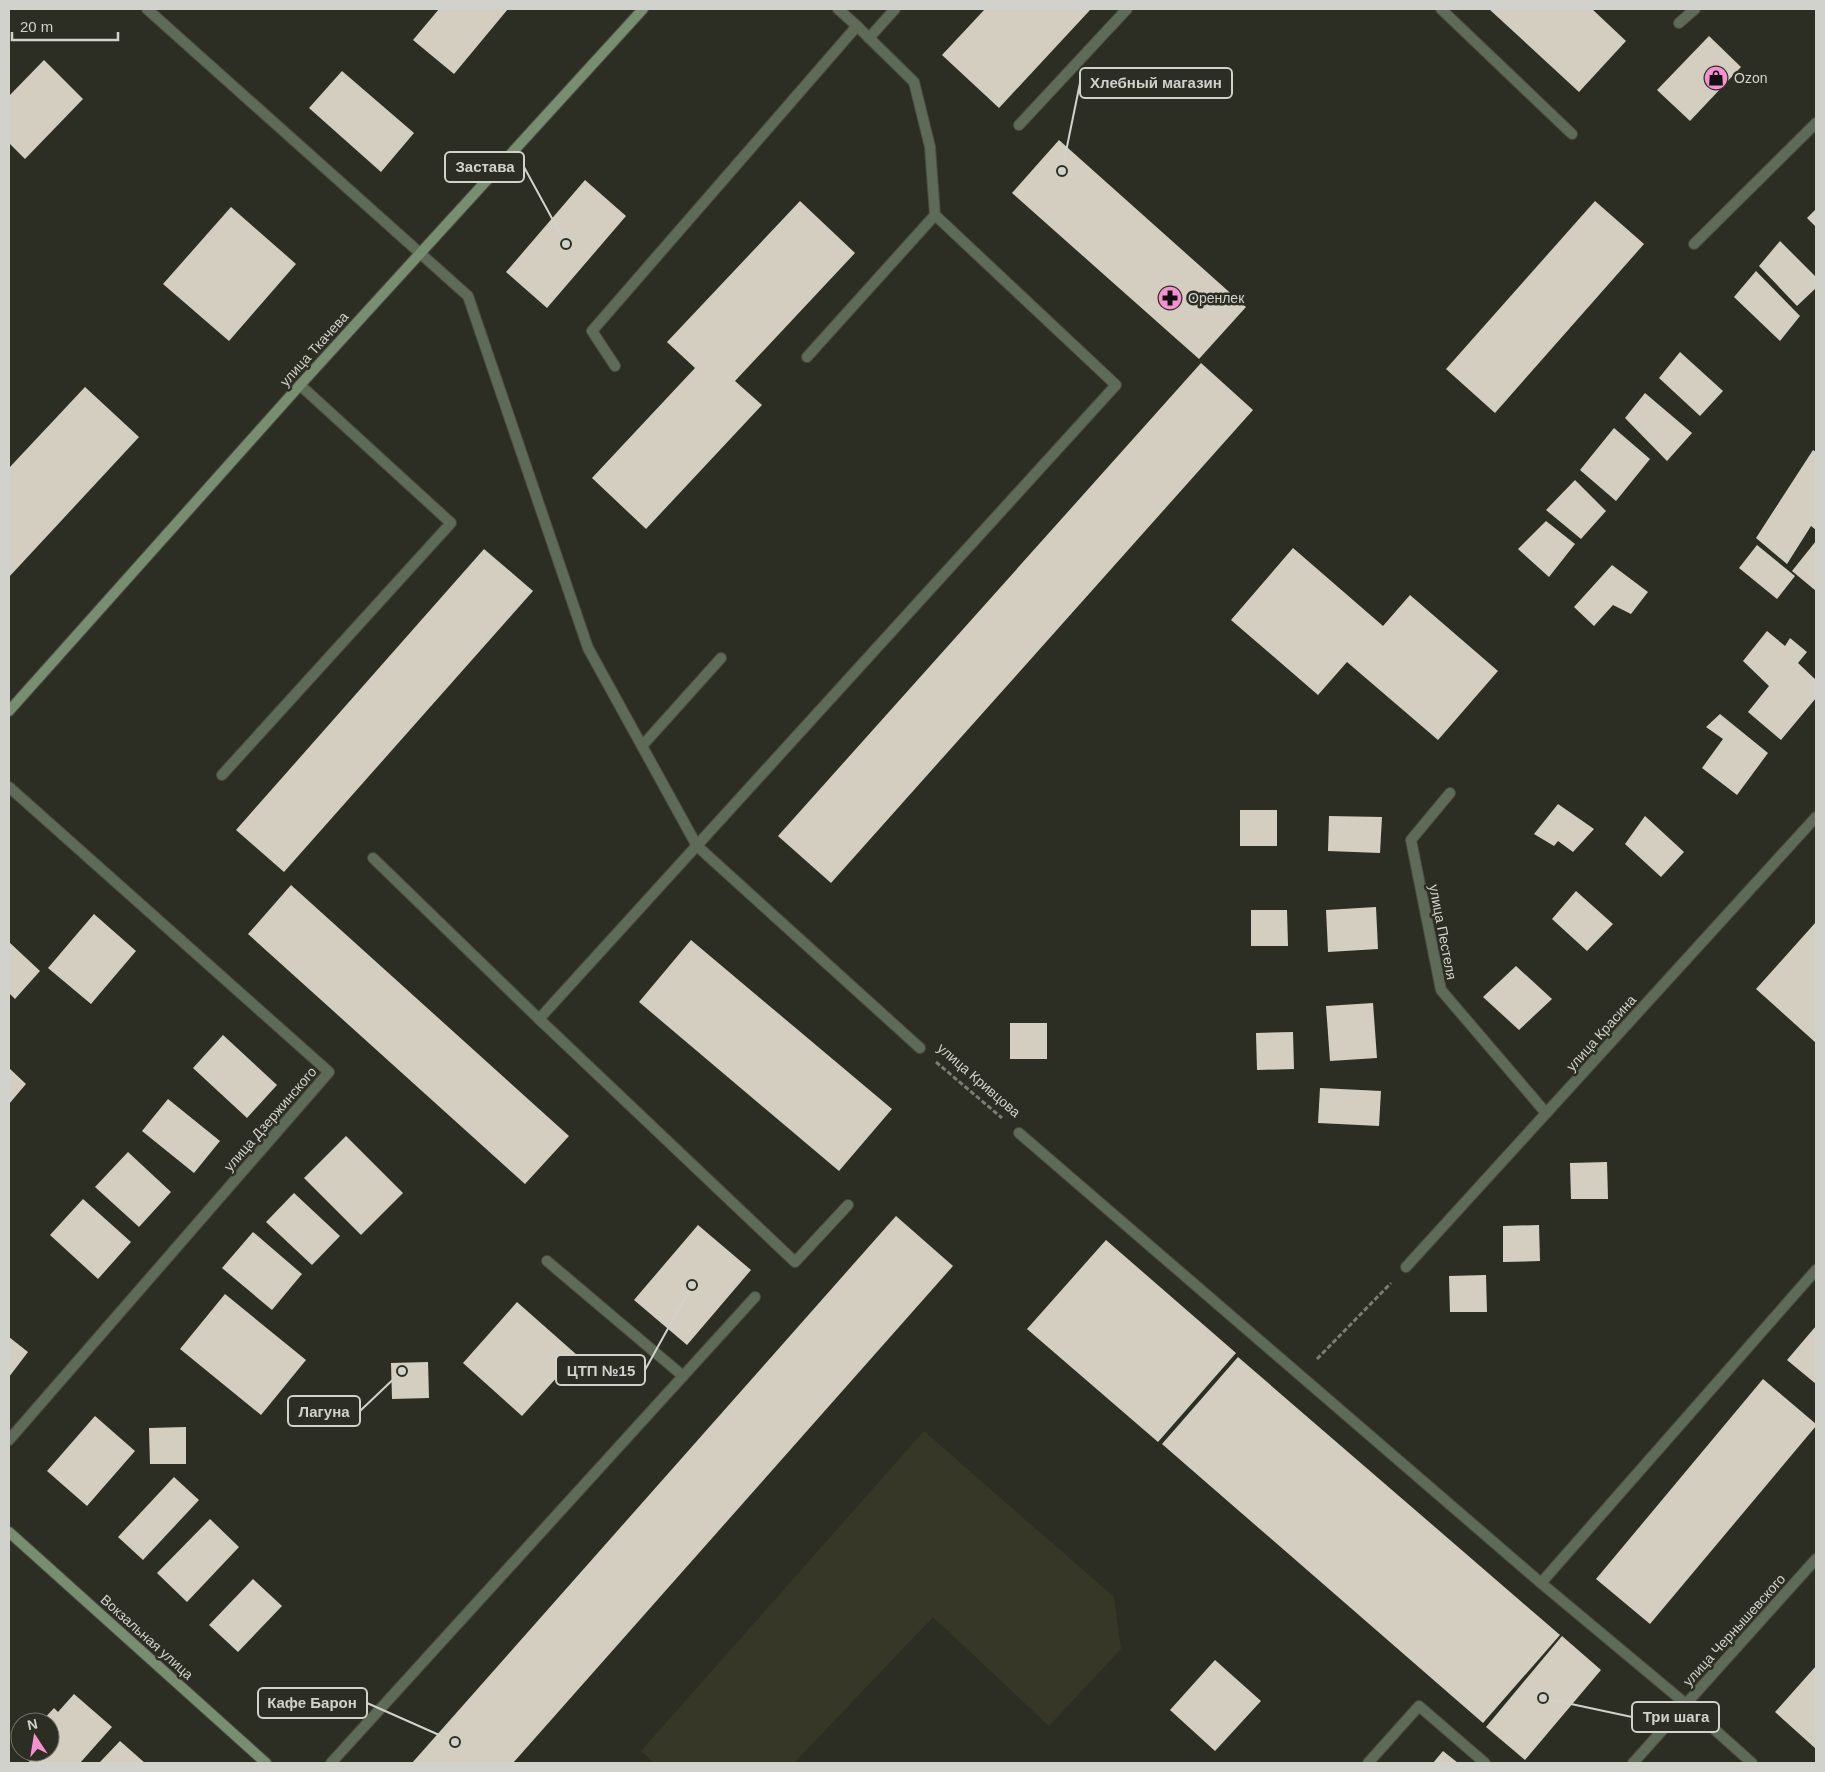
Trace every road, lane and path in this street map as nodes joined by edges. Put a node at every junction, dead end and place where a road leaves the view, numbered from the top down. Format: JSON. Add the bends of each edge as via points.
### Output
{"nodes":[{"id":1,"x":147,"y":9,"type":"edge"},
{"id":2,"x":643,"y":9,"type":"edge"},
{"id":3,"x":838,"y":9,"type":"edge"},
{"id":4,"x":895,"y":9,"type":"edge"},
{"id":5,"x":1127,"y":9,"type":"edge"},
{"id":6,"x":1441,"y":9,"type":"edge"},
{"id":7,"x":1695,"y":9,"type":"edge"},
{"id":8,"x":1679,"y":22,"type":"dead end"},
{"id":9,"x":857,"y":26,"type":"junction"},
{"id":10,"x":869,"y":38,"type":"junction"},
{"id":11,"x":1816,"y":123,"type":"edge"},
{"id":12,"x":1020,"y":125,"type":"dead end"},
{"id":13,"x":1572,"y":134,"type":"dead end"},
{"id":14,"x":935,"y":215,"type":"junction"},
{"id":15,"x":1694,"y":244,"type":"dead end"},
{"id":16,"x":420,"y":252,"type":"junction"},
{"id":17,"x":807,"y":357,"type":"dead end"},
{"id":18,"x":615,"y":366,"type":"dead end"},
{"id":19,"x":300,"y":385,"type":"junction"},
{"id":20,"x":721,"y":658,"type":"dead end"},
{"id":21,"x":9,"y":711,"type":"edge"},
{"id":22,"x":642,"y":746,"type":"junction"},
{"id":23,"x":222,"y":775,"type":"dead end"},
{"id":24,"x":9,"y":787,"type":"edge"},
{"id":25,"x":1450,"y":793,"type":"dead end"},
{"id":26,"x":1816,"y":817,"type":"edge"},
{"id":27,"x":697,"y":846,"type":"junction"},
{"id":28,"x":373,"y":858,"type":"dead end"},
{"id":29,"x":539,"y":1019,"type":"junction"},
{"id":30,"x":920,"y":1048,"type":"joint"},
{"id":31,"x":1546,"y":1113,"type":"junction"},
{"id":32,"x":1019,"y":1133,"type":"joint"},
{"id":33,"x":848,"y":1205,"type":"dead end"},
{"id":34,"x":547,"y":1261,"type":"dead end"},
{"id":35,"x":1406,"y":1267,"type":"joint"},
{"id":36,"x":1816,"y":1270,"type":"edge"},
{"id":37,"x":755,"y":1297,"type":"dead end"},
{"id":38,"x":683,"y":1376,"type":"junction"},
{"id":39,"x":1301,"y":1376,"type":"junction"},
{"id":40,"x":9,"y":1440,"type":"edge"},
{"id":41,"x":9,"y":1532,"type":"edge"},
{"id":42,"x":1816,"y":1559,"type":"edge"},
{"id":43,"x":1541,"y":1583,"type":"junction"},
{"id":44,"x":1686,"y":1704,"type":"junction"},
{"id":45,"x":266,"y":1763,"type":"edge"},
{"id":46,"x":331,"y":1763,"type":"edge"},
{"id":47,"x":1368,"y":1763,"type":"edge"},
{"id":48,"x":1485,"y":1763,"type":"edge"},
{"id":49,"x":1633,"y":1763,"type":"edge"},
{"id":50,"x":1752,"y":1763,"type":"edge"}],
"edges":[{"from":1,"to":16,"type":"street"},
{"from":2,"to":16,"type":"street","name":"улица Ткачева"},
{"from":3,"to":9,"type":"street"},
{"from":4,"to":10,"type":"street"},
{"from":5,"to":12,"type":"street"},
{"from":6,"to":13,"type":"street"},
{"from":7,"to":8,"type":"street"},
{"from":9,"to":10,"type":"street"},
{"from":9,"to":18,"type":"street","via":[[592,331]]},
{"from":10,"to":14,"type":"street","via":[[914,82],[930,147]]},
{"from":11,"to":15,"type":"street"},
{"from":14,"to":17,"type":"street"},
{"from":14,"to":27,"type":"street","via":[[1116,385]]},
{"from":16,"to":19,"type":"street","name":"улица Ткачева"},
{"from":16,"to":22,"type":"street","via":[[468,296],[588,648]]},
{"from":19,"to":21,"type":"street","name":"улица Ткачева"},
{"from":19,"to":23,"type":"street","via":[[451,523]]},
{"from":20,"to":22,"type":"street"},
{"from":22,"to":27,"type":"street"},
{"from":24,"to":40,"type":"street","name":"улица Дзержинского","via":[[329,1072]]},
{"from":25,"to":31,"type":"street","name":"улица Пестеля","via":[[1411,840],[1441,990]]},
{"from":26,"to":31,"type":"street","name":"улица Красина"},
{"from":27,"to":29,"type":"street"},
{"from":27,"to":30,"type":"street"},
{"from":28,"to":29,"type":"street"},
{"from":29,"to":33,"type":"street","via":[[795,1262]]},
{"from":30,"to":32,"type":"path","name":"улица Кривцова"},
{"from":31,"to":35,"type":"street","name":"улица Красина"},
{"from":32,"to":39,"type":"street"},
{"from":34,"to":38,"type":"street"},
{"from":35,"to":39,"type":"path"},
{"from":36,"to":43,"type":"street"},
{"from":37,"to":38,"type":"street"},
{"from":38,"to":46,"type":"street"},
{"from":39,"to":43,"type":"street"},
{"from":41,"to":45,"type":"street","name":"Вокзальная улица"},
{"from":42,"to":44,"type":"street","name":"улица Чернышевского"},
{"from":43,"to":44,"type":"street"},
{"from":44,"to":49,"type":"street","name":"улица Чернышевского"},
{"from":44,"to":50,"type":"street"},
{"from":47,"to":48,"type":"street","via":[[1419,1706]]}]}
